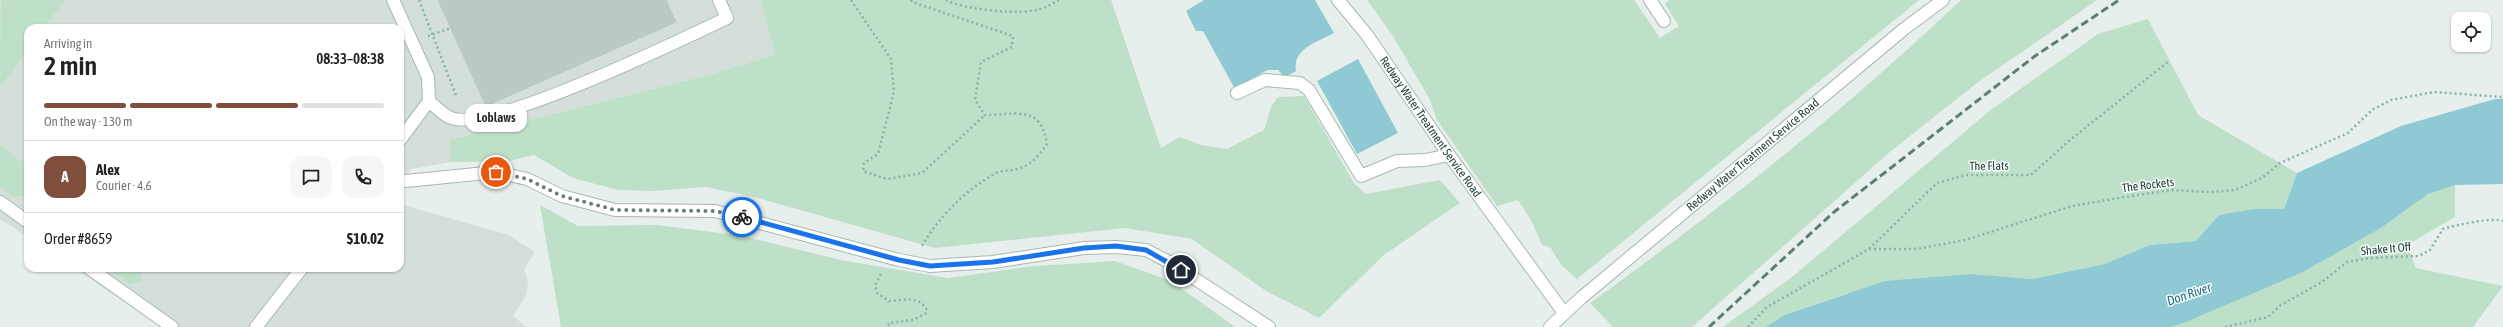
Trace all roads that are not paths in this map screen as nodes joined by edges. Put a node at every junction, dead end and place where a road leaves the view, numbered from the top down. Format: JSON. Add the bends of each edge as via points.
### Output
{"nodes":[{"id":1,"x":393,"y":0,"type":"edge"},
{"id":2,"x":719,"y":0,"type":"edge"},
{"id":3,"x":1338,"y":0,"type":"edge"},
{"id":4,"x":1650,"y":0,"type":"edge"},
{"id":5,"x":1943,"y":0,"type":"edge"},
{"id":6,"x":1664,"y":20,"type":"dead end"},
{"id":7,"x":1237,"y":93,"type":"dead end"},
{"id":8,"x":429,"y":101,"type":"junction"},
{"id":9,"x":404,"y":135,"type":"edge"},
{"id":10,"x":1449,"y":155,"type":"junction"},
{"id":11,"x":404,"y":181,"type":"edge"},
{"id":12,"x":0,"y":202,"type":"edge"},
{"id":13,"x":24,"y":219,"type":"edge"},
{"id":14,"x":95,"y":272,"type":"edge"},
{"id":15,"x":299,"y":272,"type":"edge"},
{"id":16,"x":1564,"y":313,"type":"junction"},
{"id":17,"x":172,"y":327,"type":"edge"},
{"id":18,"x":256,"y":327,"type":"edge"},
{"id":19,"x":1269,"y":327,"type":"edge"},
{"id":20,"x":1550,"y":327,"type":"edge"}],
"edges":[{"from":1,"to":8,"type":"lane","via":[[428,77]]},
{"from":2,"to":8,"type":"lane","via":[[727,18],[596,78],[484,118],[451,118]]},
{"from":3,"to":10,"type":"lane","name":"Redway Water Treatment Service Road","via":[[1367,35]]},
{"from":4,"to":6,"type":"lane"},
{"from":5,"to":16,"type":"lane","name":"Redway Water Treatment Service Road","via":[[1898,34]]},
{"from":7,"to":10,"type":"lane","via":[[1266,80],[1300,83],[1309,90],[1361,176],[1397,161],[1425,160]]},
{"from":8,"to":9,"type":"lane"},
{"from":10,"to":16,"type":"lane","name":"Redway Water Treatment Service Road"},
{"from":11,"to":19,"type":"lane","via":[[496,172],[527,179],[562,196],[615,210],[715,211],[930,266],[993,262],[1084,248],[1116,246],[1146,250],[1169,262]]},
{"from":12,"to":13,"type":"lane"},
{"from":14,"to":17,"type":"lane"},
{"from":15,"to":18,"type":"lane"},
{"from":16,"to":20,"type":"lane","name":"Redway Water Treatment Service Road"}]}
